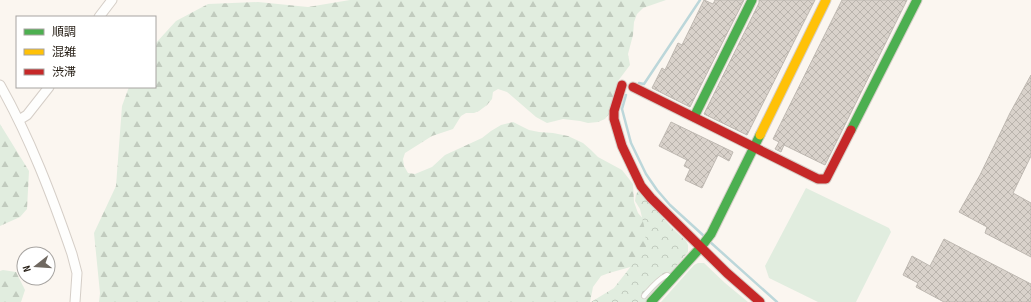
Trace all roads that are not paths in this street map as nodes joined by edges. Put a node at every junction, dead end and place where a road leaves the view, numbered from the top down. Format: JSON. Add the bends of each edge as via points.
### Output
{"nodes":[{"id":1,"x":112,"y":0,"type":"edge"},
{"id":2,"x":752,"y":0,"type":"edge"},
{"id":3,"x":826,"y":0,"type":"edge"},
{"id":4,"x":917,"y":0,"type":"edge"},
{"id":5,"x":100,"y":16,"type":"edge"},
{"id":6,"x":0,"y":85,"type":"edge"},
{"id":7,"x":622,"y":85,"type":"dead end"},
{"id":8,"x":633,"y":87,"type":"dead end"},
{"id":9,"x":48,"y":88,"type":"edge"},
{"id":10,"x":694,"y":117,"type":"junction"},
{"id":11,"x":19,"y":120,"type":"junction"},
{"id":12,"x":754,"y":147,"type":"junction"},
{"id":13,"x":701,"y":247,"type":"junction"},
{"id":14,"x":673,"y":279,"type":"junction"},
{"id":15,"x":644,"y":296,"type":"dead end"},
{"id":16,"x":75,"y":302,"type":"edge"},
{"id":17,"x":652,"y":302,"type":"edge"},
{"id":18,"x":760,"y":302,"type":"edge"}],
"edges":[{"from":1,"to":5,"type":"street"},
{"from":2,"to":10,"type":"street"},
{"from":3,"to":12,"type":"street"},
{"from":4,"to":12,"type":"street","via":[[828,178],[818,179]]},
{"from":6,"to":11,"type":"street"},
{"from":7,"to":13,"type":"street","via":[[614,119],[622,146],[641,186]]},
{"from":8,"to":10,"type":"street"},
{"from":9,"to":11,"type":"street","via":[[27,115]]},
{"from":10,"to":12,"type":"street"},
{"from":11,"to":16,"type":"street","via":[[72,254],[77,273]]},
{"from":12,"to":13,"type":"street","via":[[711,234]]},
{"from":13,"to":14,"type":"street"},
{"from":13,"to":18,"type":"street"},
{"from":14,"to":15,"type":"lane","via":[[664,276]]},
{"from":14,"to":17,"type":"street"}]}
